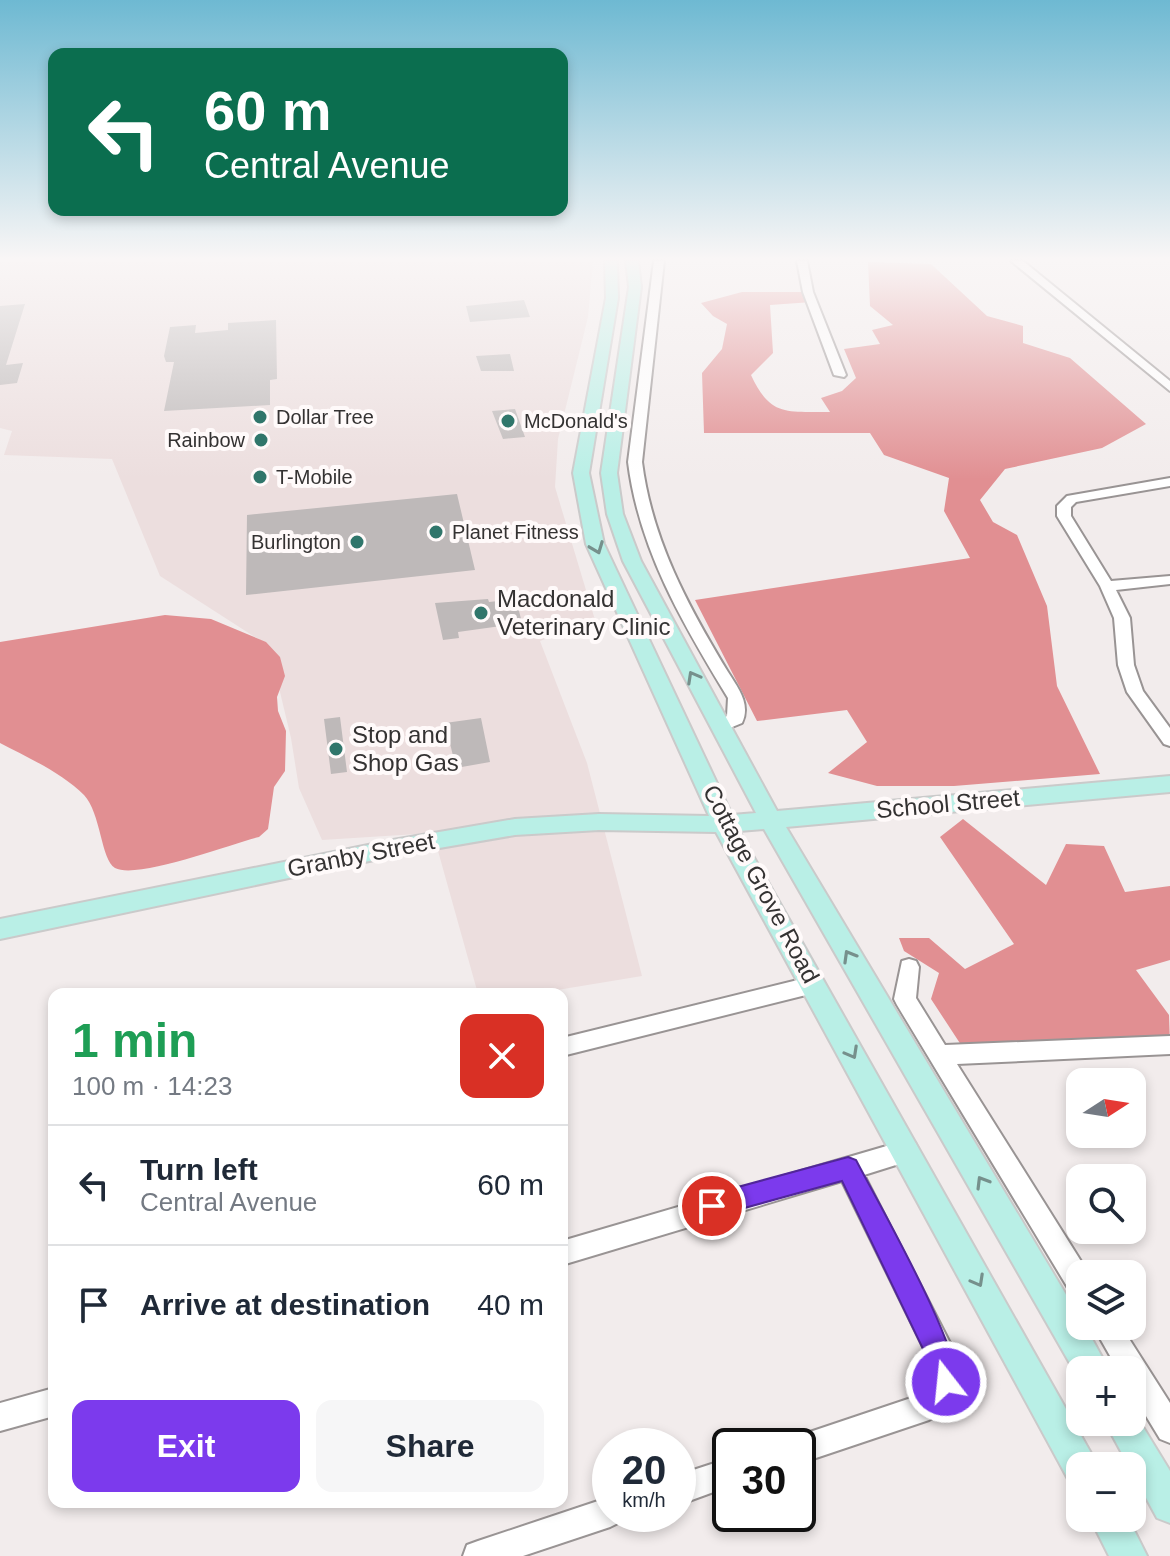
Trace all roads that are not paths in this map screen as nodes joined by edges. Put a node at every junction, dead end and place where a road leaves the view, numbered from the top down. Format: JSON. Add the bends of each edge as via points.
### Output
{"nodes":[{"id":1,"x":605,"y":334,"type":"joint"},
{"id":2,"x":651,"y":334,"type":"edge"},
{"id":3,"x":824,"y":334,"type":"edge"},
{"id":4,"x":1105,"y":334,"type":"edge"},
{"id":5,"x":627,"y":335,"type":"joint"},
{"id":6,"x":840,"y":375,"type":"dead end"},
{"id":7,"x":1170,"y":387,"type":"edge"},
{"id":8,"x":617,"y":407,"type":"junction"},
{"id":9,"x":642,"y":408,"type":"junction"},
{"id":10,"x":581,"y":473,"type":"junction"},
{"id":11,"x":609,"y":473,"type":"junction"},
{"id":12,"x":1170,"y":482,"type":"edge"},
{"id":13,"x":1170,"y":580,"type":"edge"},
{"id":14,"x":1107,"y":586,"type":"junction"},
{"id":15,"x":681,"y":599,"type":"junction"},
{"id":16,"x":653,"y":604,"type":"junction"},
{"id":17,"x":720,"y":726,"type":"junction"},
{"id":18,"x":1170,"y":740,"type":"edge"},
{"id":19,"x":1170,"y":784,"type":"edge"},
{"id":20,"x":770,"y":819,"type":"junction"},
{"id":21,"x":726,"y":824,"type":"junction"},
{"id":22,"x":0,"y":929,"type":"edge"},
{"id":23,"x":909,"y":967,"type":"dead end"},
{"id":24,"x":814,"y":985,"type":"junction"},
{"id":25,"x":1170,"y":1045,"type":"edge"},
{"id":26,"x":568,"y":1046,"type":"edge"},
{"id":27,"x":937,"y":1055,"type":"junction"},
{"id":28,"x":907,"y":1151,"type":"junction"},
{"id":29,"x":848,"y":1168,"type":"junction"},
{"id":30,"x":568,"y":1251,"type":"edge"},
{"id":31,"x":1066,"y":1262,"type":"edge"},
{"id":32,"x":1115,"y":1340,"type":"edge"},
{"id":33,"x":1084,"y":1356,"type":"edge"},
{"id":34,"x":48,"y":1404,"type":"edge"},
{"id":35,"x":0,"y":1417,"type":"edge"},
{"id":36,"x":1170,"y":1429,"type":"edge"},
{"id":37,"x":1130,"y":1436,"type":"edge"},
{"id":38,"x":816,"y":1444,"type":"edge"},
{"id":39,"x":1072,"y":1452,"type":"edge"},
{"id":40,"x":1170,"y":1505,"type":"edge"},
{"id":41,"x":592,"y":1518,"type":"edge"},
{"id":42,"x":1116,"y":1532,"type":"edge"},
{"id":43,"x":478,"y":1556,"type":"edge"},
{"id":44,"x":1129,"y":1556,"type":"edge"}],
"edges":[{"from":1,"to":5,"type":"main road"},
{"from":1,"to":10,"type":"main road","name":"Cottage Grove Road"},
{"from":2,"to":9,"type":"street"},
{"from":3,"to":6,"type":"street"},
{"from":4,"to":7,"type":"street"},
{"from":5,"to":8,"type":"main road","name":"Cottage Grove Road"},
{"from":8,"to":9,"type":"street"},
{"from":8,"to":11,"type":"main road","name":"Cottage Grove Road"},
{"from":9,"to":15,"type":"street","via":[[636,492],[649,534]]},
{"from":10,"to":11,"type":"main road"},
{"from":10,"to":21,"type":"main road","name":"Cottage Grove Road","one_way":true,"via":[[595,544]]},
{"from":11,"to":16,"type":"main road","name":"Cottage Grove Road","via":[[624,543]]},
{"from":12,"to":14,"type":"street","via":[[1072,499],[1064,506],[1064,516]]},
{"from":13,"to":14,"type":"street"},
{"from":14,"to":18,"type":"street","via":[[1122,618],[1126,665],[1135,692]]},
{"from":15,"to":16,"type":"street"},
{"from":15,"to":17,"type":"street","via":[[736,698],[736,719]]},
{"from":17,"to":16,"type":"main road","name":"Cottage Grove Road","one_way":true},
{"from":17,"to":20,"type":"main road","name":"Cottage Grove Road"},
{"from":19,"to":20,"type":"main road","name":"School Street"},
{"from":20,"to":21,"type":"main road","name":"School Street"},
{"from":33,"to":20,"type":"main road","name":"Cottage Grove Road","one_way":true},
{"from":21,"to":22,"type":"main road","name":"Granby Street","via":[[567,823],[489,831]]},
{"from":21,"to":24,"type":"main road","name":"Cottage Grove Road"},
{"from":23,"to":27,"type":"street","via":[[905,999]]},
{"from":24,"to":26,"type":"street"},
{"from":24,"to":28,"type":"main road","name":"Cottage Grove Road","one_way":true},
{"from":25,"to":27,"type":"street"},
{"from":27,"to":31,"type":"street"},
{"from":28,"to":29,"type":"street"},
{"from":28,"to":39,"type":"main road","name":"Cottage Grove Road","one_way":true},
{"from":29,"to":30,"type":"street"},
{"from":29,"to":38,"type":"street","via":[[940,1353],[945,1388],[929,1406]]},
{"from":32,"to":36,"type":"street"},
{"from":34,"to":35,"type":"street"},
{"from":37,"to":40,"type":"main road"},
{"from":41,"to":43,"type":"street"},
{"from":42,"to":44,"type":"main road"}]}
